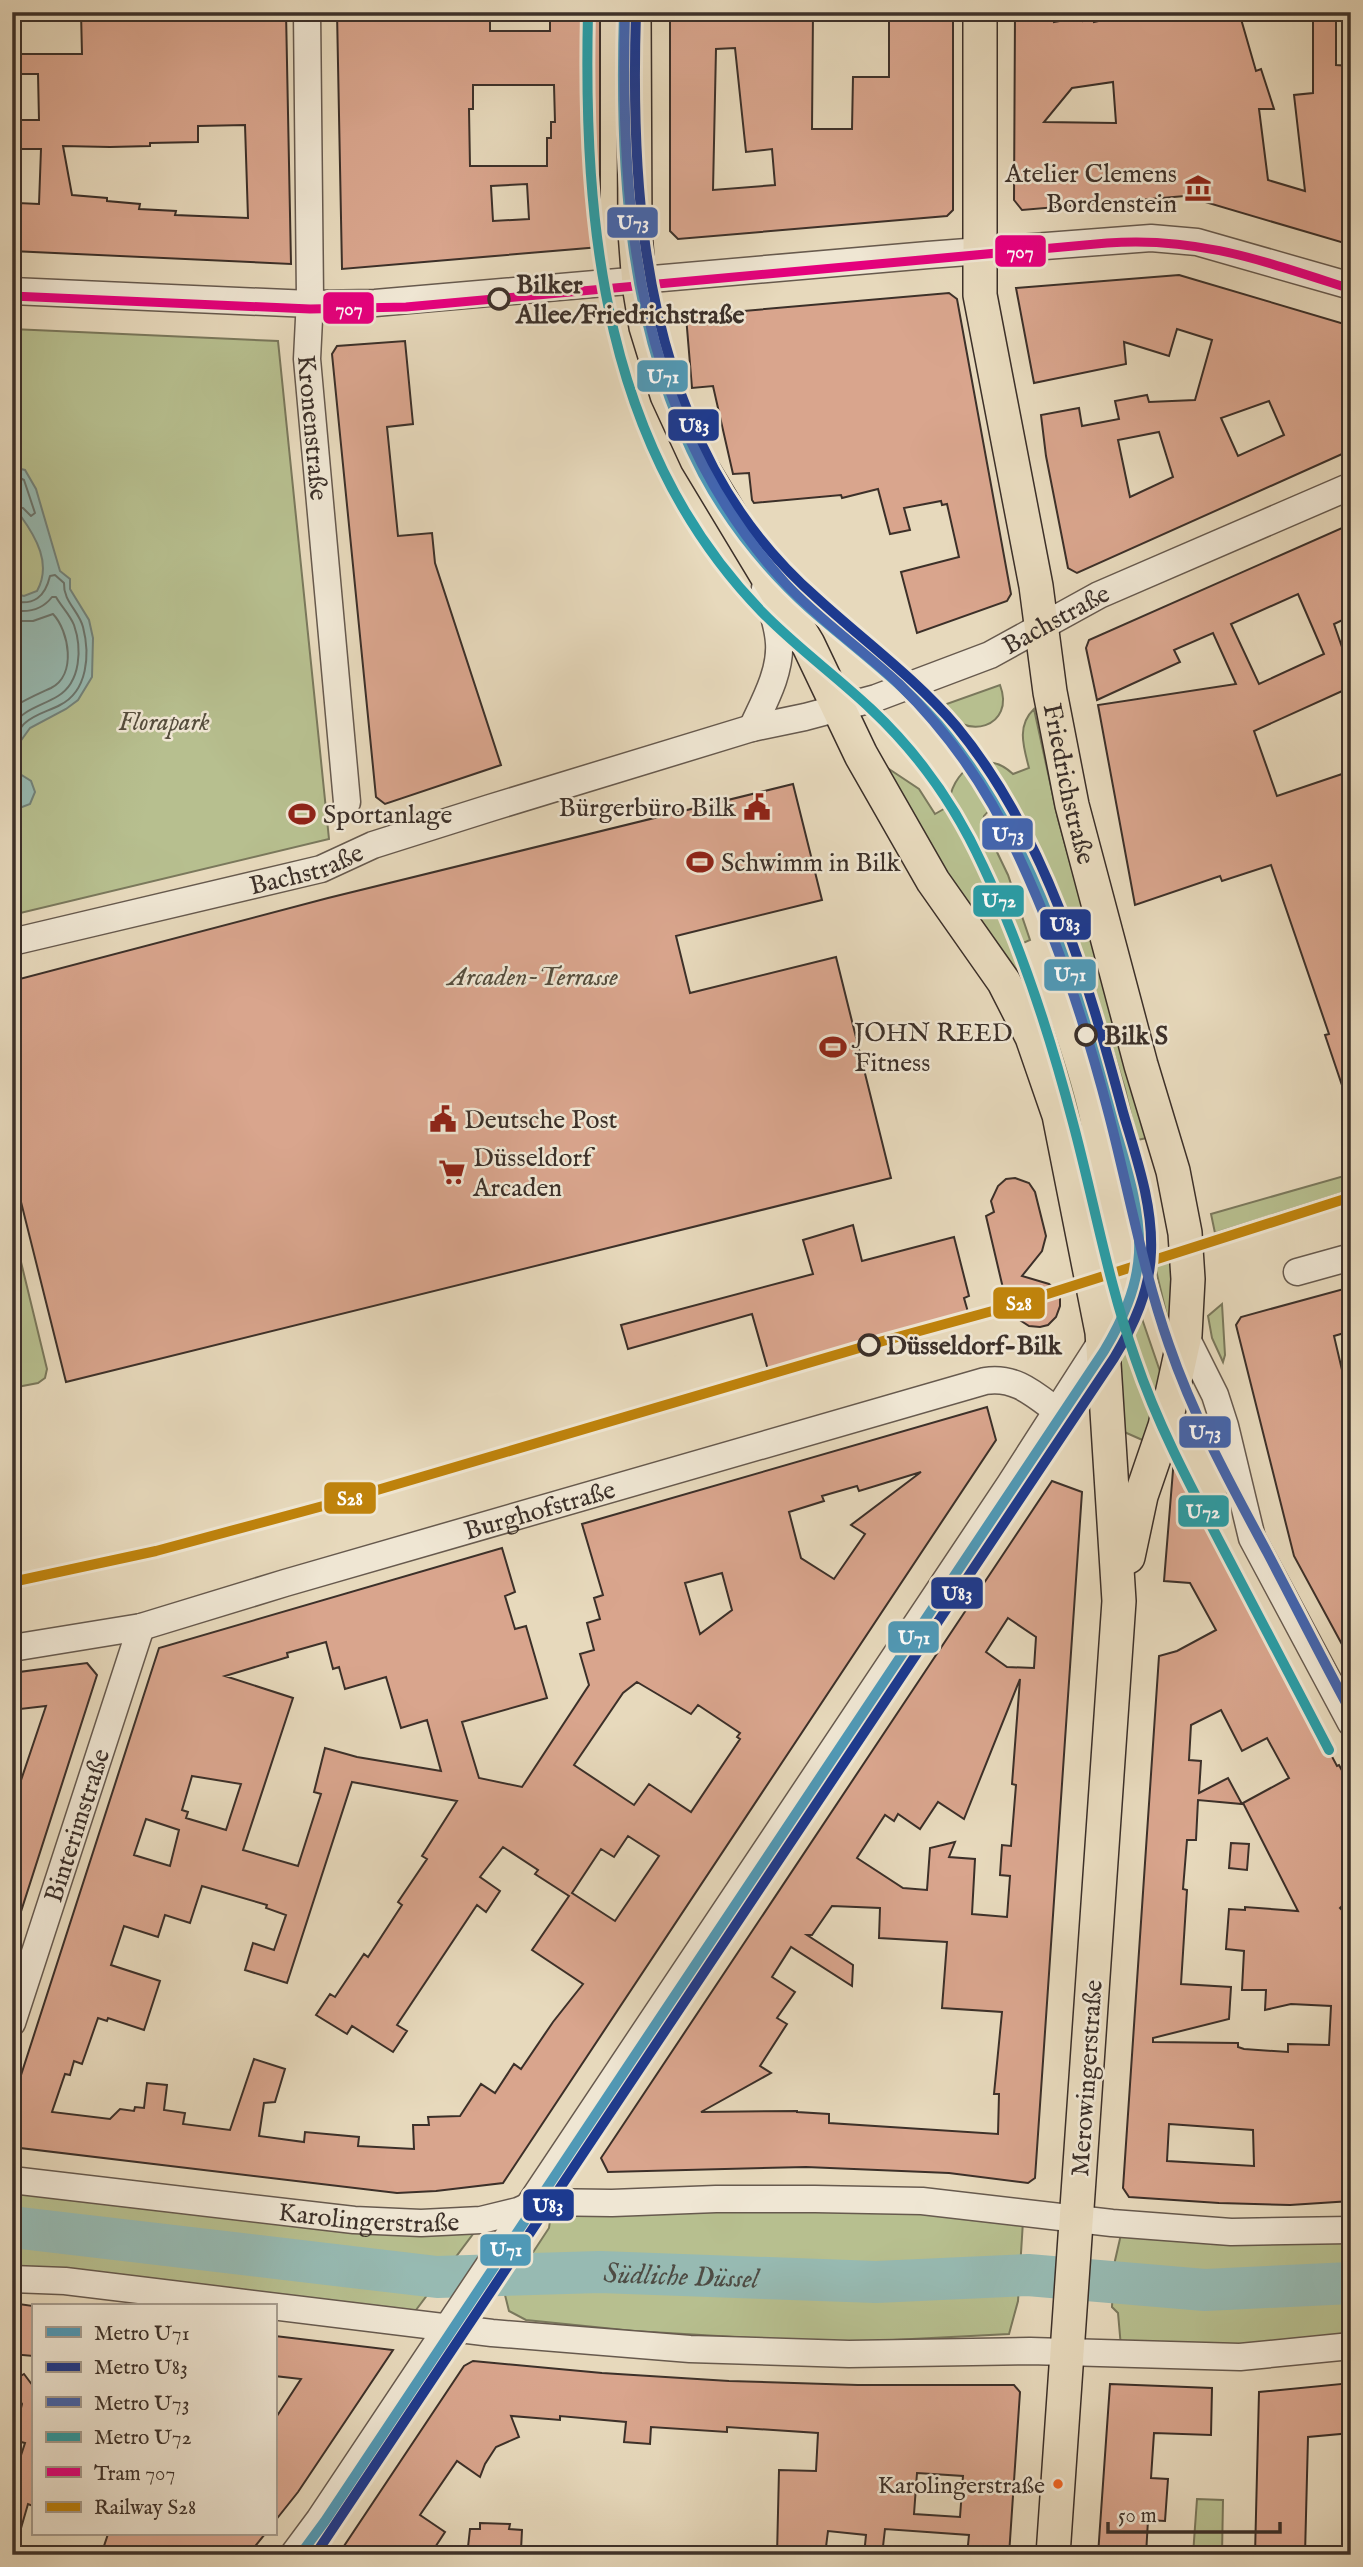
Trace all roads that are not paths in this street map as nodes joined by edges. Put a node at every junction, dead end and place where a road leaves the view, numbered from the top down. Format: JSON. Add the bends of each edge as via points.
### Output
{"nodes":[{"id":1,"x":307,"y":12,"type":"edge"},
{"id":2,"x":634,"y":12,"type":"edge"},
{"id":3,"x":980,"y":12,"type":"edge"},
{"id":4,"x":980,"y":255,"type":"junction"},
{"id":5,"x":638,"y":281,"type":"junction"},
{"id":6,"x":1351,"y":286,"type":"edge"},
{"id":7,"x":12,"y":291,"type":"edge"},
{"id":8,"x":310,"y":304,"type":"junction"},
{"id":9,"x":1351,"y":486,"type":"edge"},
{"id":10,"x":755,"y":553,"type":"junction"},
{"id":11,"x":1041,"y":627,"type":"junction"},
{"id":12,"x":839,"y":708,"type":"junction"},
{"id":13,"x":752,"y":728,"type":"junction"},
{"id":14,"x":347,"y":802,"type":"dead end"},
{"id":15,"x":12,"y":942,"type":"edge"},
{"id":16,"x":1351,"y":1257,"type":"edge"},
{"id":17,"x":1297,"y":1272,"type":"dead end"},
{"id":18,"x":1187,"y":1302,"type":"joint"},
{"id":19,"x":1185,"y":1335,"type":"junction"},
{"id":20,"x":1103,"y":1339,"type":"junction"},
{"id":21,"x":1057,"y":1411,"type":"junction"},
{"id":22,"x":1119,"y":1601,"type":"junction"},
{"id":23,"x":141,"y":1627,"type":"junction"},
{"id":24,"x":12,"y":1648,"type":"edge"},
{"id":25,"x":1351,"y":1723,"type":"edge"},
{"id":26,"x":12,"y":2023,"type":"edge"},
{"id":27,"x":12,"y":2180,"type":"edge"},
{"id":28,"x":528,"y":2206,"type":"junction"},
{"id":29,"x":1076,"y":2218,"type":"junction"},
{"id":30,"x":1351,"y":2230,"type":"edge"},
{"id":31,"x":12,"y":2278,"type":"edge"},
{"id":32,"x":252,"y":2304,"type":"edge"},
{"id":33,"x":276,"y":2307,"type":"edge"},
{"id":34,"x":448,"y":2328,"type":"junction"},
{"id":35,"x":1351,"y":2346,"type":"edge"},
{"id":36,"x":1067,"y":2352,"type":"junction"},
{"id":37,"x":293,"y":2555,"type":"edge"},
{"id":38,"x":1053,"y":2555,"type":"edge"}],
"edges":[{"from":1,"to":8,"type":"street","name":"Kronenstraße"},
{"from":2,"to":5,"type":"main road"},
{"from":3,"to":4,"type":"main road","name":"Friedrichstraße"},
{"from":4,"to":5,"type":"street"},
{"from":4,"to":6,"type":"street","via":[[1151,238],[1184,240]]},
{"from":4,"to":11,"type":"main road","name":"Friedrichstraße","via":[[980,295]]},
{"from":5,"to":8,"type":"street","via":[[406,301]]},
{"from":5,"to":10,"type":"main road","via":[[650,340],[677,419]]},
{"from":7,"to":8,"type":"street"},
{"from":8,"to":14,"type":"street","name":"Kronenstraße","via":[[307,359]]},
{"from":9,"to":11,"type":"street","name":"Bachstraße","via":[[1099,596]]},
{"from":10,"to":12,"type":"main road"},
{"from":10,"to":13,"type":"street","via":[[779,645],[772,682]]},
{"from":11,"to":12,"type":"street","name":"Bachstraße","via":[[990,655]]},
{"from":11,"to":18,"type":"main road","name":"Friedrichstraße","via":[[1072,805],[1177,1188],[1185,1233]]},
{"from":12,"to":13,"type":"street","name":"Bachstraße"},
{"from":12,"to":20,"type":"main road","name":"Merowingerstraße","via":[[860,755],[943,895],[1000,975],[1035,1044],[1059,1115]]},
{"from":13,"to":15,"type":"street","name":"Bachstraße","via":[[386,841],[321,869]]},
{"from":16,"to":17,"type":"street"},
{"from":18,"to":19,"type":"main road","name":"Merowingerstraße"},
{"from":19,"to":22,"type":"main road","name":"Merowingerstraße","via":[[1165,1426],[1141,1496]]},
{"from":19,"to":25,"type":"street","via":[[1215,1395],[1252,1538]]},
{"from":20,"to":21,"type":"street"},
{"from":20,"to":22,"type":"main road","name":"Merowingerstraße"},
{"from":21,"to":23,"type":"street","name":"Burghofstraße","via":[[1017,1383],[985,1381]]},
{"from":21,"to":28,"type":"street"},
{"from":22,"to":29,"type":"main road","name":"Merowingerstraße"},
{"from":23,"to":24,"type":"street","name":"Burghofstraße"},
{"from":23,"to":26,"type":"street","name":"Binterimstraße"},
{"from":27,"to":28,"type":"street","name":"Karolingerstraße","via":[[421,2224],[481,2220]]},
{"from":28,"to":29,"type":"street","name":"Karolingerstraße","via":[[538,2202],[716,2199],[922,2201]]},
{"from":28,"to":34,"type":"street"},
{"from":29,"to":30,"type":"street","name":"Karolingerstraße","via":[[1231,2232]]},
{"from":29,"to":36,"type":"main road","name":"Merowingerstraße"},
{"from":31,"to":32,"type":"street"},
{"from":33,"to":34,"type":"street"},
{"from":34,"to":36,"type":"street","via":[[690,2349],[849,2354]]},
{"from":34,"to":37,"type":"street"},
{"from":35,"to":36,"type":"street","via":[[1240,2357]]},
{"from":36,"to":38,"type":"main road","name":"Merowingerstraße"}]}
